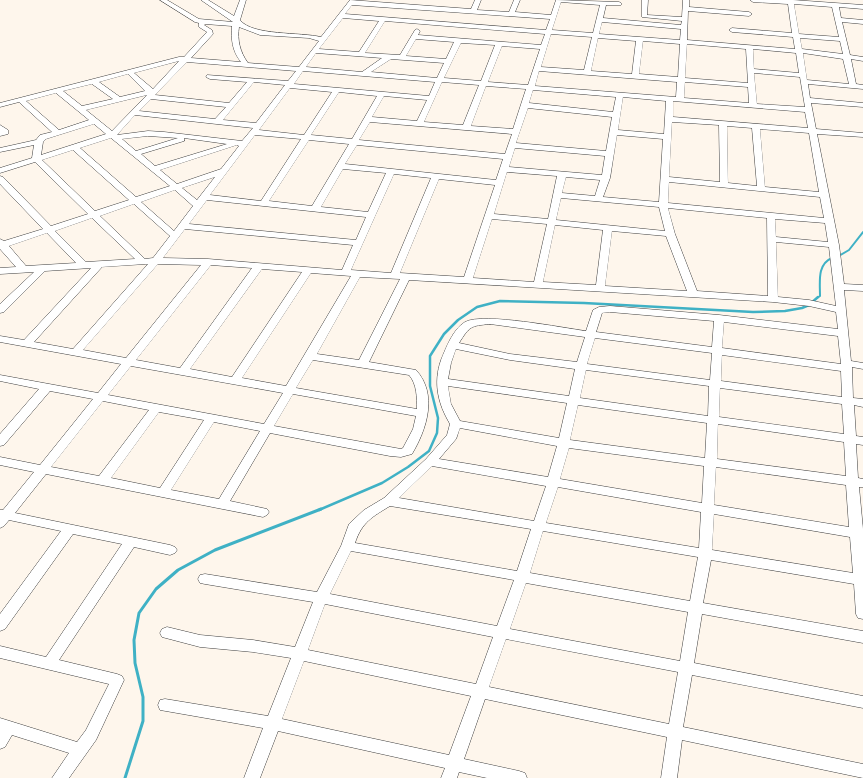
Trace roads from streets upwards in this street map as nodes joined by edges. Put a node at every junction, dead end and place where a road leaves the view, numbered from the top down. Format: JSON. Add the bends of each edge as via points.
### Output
{"nodes":[{"id":1,"x":163,"y":0,"type":"edge"},
{"id":2,"x":204,"y":0,"type":"edge"},
{"id":3,"x":243,"y":0,"type":"edge"},
{"id":4,"x":478,"y":0,"type":"edge"},
{"id":5,"x":517,"y":0,"type":"edge"},
{"id":6,"x":559,"y":0,"type":"edge"},
{"id":7,"x":646,"y":0,"type":"edge"},
{"id":8,"x":686,"y":0,"type":"edge"},
{"id":9,"x":748,"y":0,"type":"edge"},
{"id":10,"x":753,"y":0,"type":"edge"},
{"id":11,"x":858,"y":0,"type":"edge"},
{"id":12,"x":352,"y":1,"type":"edge"},
{"id":13,"x":790,"y":1,"type":"edge"},
{"id":14,"x":394,"y":3,"type":"edge"},
{"id":15,"x":603,"y":3,"type":"junction"},
{"id":16,"x":619,"y":5,"type":"edge"},
{"id":17,"x":835,"y":5,"type":"junction"},
{"id":18,"x":862,"y":7,"type":"edge"},
{"id":19,"x":431,"y":8,"type":"junction"},
{"id":20,"x":686,"y":9,"type":"junction"},
{"id":21,"x":220,"y":10,"type":"junction"},
{"id":22,"x":473,"y":11,"type":"junction"},
{"id":23,"x":511,"y":14,"type":"junction"},
{"id":24,"x":341,"y":16,"type":"junction"},
{"id":25,"x":644,"y":16,"type":"junction"},
{"id":26,"x":554,"y":17,"type":"junction"},
{"id":27,"x":600,"y":17,"type":"junction"},
{"id":28,"x":383,"y":19,"type":"junction"},
{"id":29,"x":685,"y":19,"type":"junction"},
{"id":30,"x":838,"y":20,"type":"junction"},
{"id":31,"x":731,"y":21,"type":"junction"},
{"id":32,"x":202,"y":22,"type":"junction"},
{"id":33,"x":236,"y":22,"type":"junction"},
{"id":34,"x":422,"y":22,"type":"junction"},
{"id":35,"x":863,"y":22,"type":"edge"},
{"id":36,"x":750,"y":23,"type":"junction"},
{"id":37,"x":684,"y":27,"type":"junction"},
{"id":38,"x":549,"y":32,"type":"junction"},
{"id":39,"x":595,"y":35,"type":"junction"},
{"id":40,"x":796,"y":35,"type":"junction"},
{"id":41,"x":413,"y":37,"type":"junction"},
{"id":42,"x":640,"y":39,"type":"junction"},
{"id":43,"x":842,"y":39,"type":"junction"},
{"id":44,"x":323,"y":40,"type":"junction"},
{"id":45,"x":458,"y":41,"type":"junction"},
{"id":46,"x":684,"y":42,"type":"junction"},
{"id":47,"x":499,"y":44,"type":"junction"},
{"id":48,"x":732,"y":45,"type":"junction"},
{"id":49,"x":749,"y":47,"type":"junction"},
{"id":50,"x":544,"y":48,"type":"junction"},
{"id":51,"x":799,"y":50,"type":"junction"},
{"id":52,"x":315,"y":51,"type":"junction"},
{"id":53,"x":361,"y":54,"type":"junction"},
{"id":54,"x":390,"y":56,"type":"junction"},
{"id":55,"x":846,"y":56,"type":"junction"},
{"id":56,"x":402,"y":57,"type":"junction"},
{"id":57,"x":186,"y":59,"type":"junction"},
{"id":58,"x":863,"y":59,"type":"edge"},
{"id":59,"x":449,"y":61,"type":"junction"},
{"id":60,"x":223,"y":62,"type":"junction"},
{"id":61,"x":246,"y":64,"type":"junction"},
{"id":62,"x":302,"y":68,"type":"junction"},
{"id":63,"x":537,"y":69,"type":"junction"},
{"id":64,"x":751,"y":71,"type":"junction"},
{"id":65,"x":128,"y":72,"type":"junction"},
{"id":66,"x":587,"y":72,"type":"junction"},
{"id":67,"x":365,"y":73,"type":"junction"},
{"id":68,"x":635,"y":76,"type":"junction"},
{"id":69,"x":210,"y":77,"type":"junction"},
{"id":70,"x":803,"y":78,"type":"junction"},
{"id":71,"x":252,"y":80,"type":"junction"},
{"id":72,"x":440,"y":80,"type":"junction"},
{"id":73,"x":682,"y":80,"type":"junction"},
{"id":74,"x":93,"y":81,"type":"junction"},
{"id":75,"x":483,"y":83,"type":"junction"},
{"id":76,"x":289,"y":84,"type":"junction"},
{"id":77,"x":752,"y":85,"type":"junction"},
{"id":78,"x":853,"y":86,"type":"junction"},
{"id":79,"x":531,"y":87,"type":"junction"},
{"id":80,"x":863,"y":87,"type":"edge"},
{"id":81,"x":237,"y":88,"type":"junction"},
{"id":82,"x":57,"y":90,"type":"junction"},
{"id":83,"x":337,"y":90,"type":"junction"},
{"id":84,"x":152,"y":93,"type":"junction"},
{"id":85,"x":382,"y":94,"type":"junction"},
{"id":86,"x":620,"y":94,"type":"junction"},
{"id":87,"x":431,"y":98,"type":"junction"},
{"id":88,"x":670,"y":98,"type":"junction"},
{"id":89,"x":118,"y":99,"type":"junction"},
{"id":90,"x":680,"y":99,"type":"junction"},
{"id":91,"x":21,"y":100,"type":"junction"},
{"id":92,"x":807,"y":100,"type":"junction"},
{"id":93,"x":0,"y":105,"type":"edge"},
{"id":94,"x":231,"y":105,"type":"junction"},
{"id":95,"x":525,"y":105,"type":"junction"},
{"id":96,"x":753,"y":105,"type":"junction"},
{"id":97,"x":863,"y":105,"type":"edge"},
{"id":98,"x":80,"y":109,"type":"junction"},
{"id":99,"x":809,"y":110,"type":"junction"},
{"id":100,"x":133,"y":113,"type":"junction"},
{"id":101,"x":617,"y":115,"type":"junction"},
{"id":102,"x":367,"y":119,"type":"junction"},
{"id":103,"x":669,"y":119,"type":"junction"},
{"id":104,"x":95,"y":121,"type":"junction"},
{"id":105,"x":217,"y":122,"type":"junction"},
{"id":106,"x":419,"y":124,"type":"junction"},
{"id":107,"x":723,"y":124,"type":"junction"},
{"id":108,"x":165,"y":126,"type":"junction"},
{"id":109,"x":756,"y":126,"type":"junction"},
{"id":110,"x":0,"y":127,"type":"edge"},
{"id":111,"x":466,"y":128,"type":"junction"},
{"id":112,"x":256,"y":129,"type":"junction"},
{"id":113,"x":812,"y":131,"type":"junction"},
{"id":114,"x":57,"y":132,"type":"junction"},
{"id":115,"x":516,"y":132,"type":"junction"},
{"id":116,"x":614,"y":132,"type":"junction"},
{"id":117,"x":0,"y":134,"type":"edge"},
{"id":118,"x":863,"y":135,"type":"edge"},
{"id":119,"x":114,"y":137,"type":"junction"},
{"id":120,"x":186,"y":137,"type":"junction"},
{"id":121,"x":306,"y":137,"type":"junction"},
{"id":122,"x":667,"y":137,"type":"junction"},
{"id":123,"x":39,"y":142,"type":"junction"},
{"id":124,"x":354,"y":142,"type":"junction"},
{"id":125,"x":241,"y":144,"type":"junction"},
{"id":126,"x":512,"y":145,"type":"junction"},
{"id":127,"x":75,"y":148,"type":"junction"},
{"id":128,"x":0,"y":150,"type":"edge"},
{"id":129,"x":134,"y":154,"type":"junction"},
{"id":130,"x":610,"y":154,"type":"junction"},
{"id":131,"x":508,"y":157,"type":"junction"},
{"id":132,"x":36,"y":159,"type":"junction"},
{"id":133,"x":340,"y":166,"type":"junction"},
{"id":134,"x":154,"y":169,"type":"junction"},
{"id":135,"x":505,"y":169,"type":"junction"},
{"id":136,"x":0,"y":171,"type":"edge"},
{"id":137,"x":224,"y":171,"type":"junction"},
{"id":138,"x":391,"y":172,"type":"junction"},
{"id":139,"x":562,"y":174,"type":"junction"},
{"id":140,"x":436,"y":176,"type":"junction"},
{"id":141,"x":606,"y":178,"type":"junction"},
{"id":142,"x":0,"y":179,"type":"edge"},
{"id":143,"x":664,"y":179,"type":"junction"},
{"id":144,"x":500,"y":183,"type":"junction"},
{"id":145,"x":724,"y":185,"type":"junction"},
{"id":146,"x":176,"y":187,"type":"junction"},
{"id":147,"x":761,"y":189,"type":"junction"},
{"id":148,"x":557,"y":195,"type":"junction"},
{"id":149,"x":824,"y":195,"type":"junction"},
{"id":150,"x":204,"y":198,"type":"junction"},
{"id":151,"x":598,"y":199,"type":"junction"},
{"id":152,"x":135,"y":201,"type":"junction"},
{"id":153,"x":263,"y":204,"type":"junction"},
{"id":154,"x":198,"y":205,"type":"junction"},
{"id":155,"x":663,"y":206,"type":"junction"},
{"id":156,"x":314,"y":209,"type":"junction"},
{"id":157,"x":94,"y":215,"type":"junction"},
{"id":158,"x":372,"y":215,"type":"junction"},
{"id":159,"x":490,"y":216,"type":"junction"},
{"id":160,"x":770,"y":216,"type":"junction"},
{"id":161,"x":829,"y":221,"type":"junction"},
{"id":162,"x":551,"y":222,"type":"junction"},
{"id":163,"x":183,"y":226,"type":"junction"},
{"id":164,"x":608,"y":228,"type":"junction"},
{"id":165,"x":49,"y":230,"type":"junction"},
{"id":166,"x":670,"y":234,"type":"junction"},
{"id":167,"x":175,"y":236,"type":"junction"},
{"id":168,"x":771,"y":239,"type":"junction"},
{"id":169,"x":359,"y":243,"type":"junction"},
{"id":170,"x":1,"y":244,"type":"edge"},
{"id":171,"x":834,"y":246,"type":"junction"},
{"id":172,"x":156,"y":261,"type":"junction"},
{"id":173,"x":143,"y":262,"type":"junction"},
{"id":174,"x":208,"y":262,"type":"junction"},
{"id":175,"x":99,"y":265,"type":"junction"},
{"id":176,"x":84,"y":266,"type":"junction"},
{"id":177,"x":259,"y":266,"type":"junction"},
{"id":178,"x":42,"y":269,"type":"junction"},
{"id":179,"x":24,"y":270,"type":"junction"},
{"id":180,"x":308,"y":270,"type":"junction"},
{"id":181,"x":0,"y":271,"type":"edge"},
{"id":182,"x":345,"y":273,"type":"junction"},
{"id":183,"x":357,"y":274,"type":"junction"},
{"id":184,"x":394,"y":276,"type":"junction"},
{"id":185,"x":406,"y":276,"type":"junction"},
{"id":186,"x":468,"y":280,"type":"junction"},
{"id":187,"x":538,"y":284,"type":"junction"},
{"id":188,"x":839,"y":287,"type":"junction"},
{"id":189,"x":600,"y":288,"type":"junction"},
{"id":190,"x":863,"y":288,"type":"edge"},
{"id":191,"x":694,"y":294,"type":"junction"},
{"id":192,"x":773,"y":299,"type":"junction"},
{"id":193,"x":0,"y":310,"type":"edge"},
{"id":194,"x":840,"y":310,"type":"junction"},
{"id":195,"x":719,"y":318,"type":"junction"},
{"id":196,"x":842,"y":333,"type":"junction"},
{"id":197,"x":590,"y":335,"type":"junction"},
{"id":198,"x":0,"y":339,"type":"edge"},
{"id":199,"x":27,"y":343,"type":"junction"},
{"id":200,"x":453,"y":345,"type":"junction"},
{"id":201,"x":717,"y":350,"type":"junction"},
{"id":202,"x":76,"y":352,"type":"junction"},
{"id":203,"x":310,"y":356,"type":"junction"},
{"id":204,"x":129,"y":362,"type":"junction"},
{"id":205,"x":362,"y":365,"type":"junction"},
{"id":206,"x":846,"y":365,"type":"junction"},
{"id":207,"x":863,"y":366,"type":"edge"},
{"id":208,"x":581,"y":367,"type":"junction"},
{"id":209,"x":183,"y":371,"type":"junction"},
{"id":210,"x":0,"y":378,"type":"edge"},
{"id":211,"x":235,"y":381,"type":"junction"},
{"id":212,"x":442,"y":382,"type":"junction"},
{"id":213,"x":716,"y":384,"type":"junction"},
{"id":214,"x":47,"y":387,"type":"junction"},
{"id":215,"x":290,"y":390,"type":"junction"},
{"id":216,"x":100,"y":397,"type":"junction"},
{"id":217,"x":574,"y":400,"type":"junction"},
{"id":218,"x":847,"y":400,"type":"junction"},
{"id":219,"x":863,"y":402,"type":"edge"},
{"id":220,"x":156,"y":408,"type":"junction"},
{"id":221,"x":423,"y":414,"type":"junction"},
{"id":222,"x":211,"y":418,"type":"junction"},
{"id":223,"x":714,"y":420,"type":"junction"},
{"id":224,"x":456,"y":424,"type":"junction"},
{"id":225,"x":267,"y":429,"type":"junction"},
{"id":226,"x":850,"y":439,"type":"junction"},
{"id":227,"x":863,"y":441,"type":"edge"},
{"id":228,"x":0,"y":442,"type":"edge"},
{"id":229,"x":564,"y":442,"type":"junction"},
{"id":230,"x":0,"y":461,"type":"edge"},
{"id":231,"x":430,"y":462,"type":"junction"},
{"id":232,"x":710,"y":463,"type":"junction"},
{"id":233,"x":43,"y":469,"type":"junction"},
{"id":234,"x":102,"y":481,"type":"junction"},
{"id":235,"x":857,"y":482,"type":"edge"},
{"id":236,"x":553,"y":483,"type":"junction"},
{"id":237,"x":163,"y":492,"type":"junction"},
{"id":238,"x":388,"y":501,"type":"junction"},
{"id":239,"x":222,"y":504,"type":"junction"},
{"id":240,"x":709,"y":508,"type":"junction"},
{"id":241,"x":263,"y":512,"type":"dead end"},
{"id":242,"x":2,"y":518,"type":"edge"},
{"id":243,"x":538,"y":525,"type":"junction"},
{"id":244,"x":70,"y":529,"type":"junction"},
{"id":245,"x":860,"y":534,"type":"edge"},
{"id":246,"x":131,"y":542,"type":"junction"},
{"id":247,"x":347,"y":546,"type":"junction"},
{"id":248,"x":170,"y":550,"type":"dead end"},
{"id":249,"x":705,"y":554,"type":"junction"},
{"id":250,"x":522,"y":576,"type":"junction"},
{"id":251,"x":205,"y":579,"type":"dead end"},
{"id":252,"x":862,"y":580,"type":"edge"},
{"id":253,"x":320,"y":598,"type":"junction"},
{"id":254,"x":697,"y":607,"type":"junction"},
{"id":255,"x":863,"y":614,"type":"edge"},
{"id":256,"x":0,"y":625,"type":"edge"},
{"id":257,"x":167,"y":633,"type":"dead end"},
{"id":258,"x":502,"y":633,"type":"junction"},
{"id":259,"x":863,"y":637,"type":"edge"},
{"id":260,"x":0,"y":652,"type":"edge"},
{"id":261,"x":300,"y":654,"type":"junction"},
{"id":262,"x":49,"y":664,"type":"junction"},
{"id":263,"x":686,"y":669,"type":"junction"},
{"id":264,"x":480,"y":691,"type":"junction"},
{"id":265,"x":863,"y":702,"type":"edge"},
{"id":266,"x":165,"y":705,"type":"dead end"},
{"id":267,"x":272,"y":723,"type":"junction"},
{"id":268,"x":5,"y":726,"type":"edge"},
{"id":269,"x":675,"y":731,"type":"junction"},
{"id":270,"x":0,"y":742,"type":"edge"},
{"id":271,"x":79,"y":749,"type":"junction"},
{"id":272,"x":452,"y":771,"type":"edge"},
{"id":273,"x":863,"y":771,"type":"edge"},
{"id":274,"x":60,"y":778,"type":"edge"},
{"id":275,"x":252,"y":778,"type":"edge"},
{"id":276,"x":519,"y":778,"type":"edge"},
{"id":277,"x":669,"y":778,"type":"edge"}],
"edges":[{"from":1,"to":32,"type":"street"},
{"from":2,"to":21,"type":"street"},
{"from":3,"to":21,"type":"street"},
{"from":3,"to":33,"type":"street"},
{"from":4,"to":22,"type":"street"},
{"from":5,"to":23,"type":"street"},
{"from":6,"to":15,"type":"street"},
{"from":6,"to":26,"type":"street"},
{"from":7,"to":25,"type":"street"},
{"from":8,"to":20,"type":"street"},
{"from":9,"to":36,"type":"street"},
{"from":10,"to":13,"type":"street"},
{"from":11,"to":18,"type":"street"},
{"from":12,"to":14,"type":"street"},
{"from":12,"to":24,"type":"street"},
{"from":13,"to":17,"type":"street"},
{"from":13,"to":40,"type":"street"},
{"from":14,"to":19,"type":"street"},
{"from":15,"to":16,"type":"street"},
{"from":15,"to":27,"type":"street"},
{"from":17,"to":18,"type":"street"},
{"from":17,"to":30,"type":"street"},
{"from":19,"to":22,"type":"street"},
{"from":19,"to":34,"type":"street"},
{"from":20,"to":29,"type":"street"},
{"from":20,"to":31,"type":"street"},
{"from":21,"to":32,"type":"street"},
{"from":21,"to":33,"type":"street"},
{"from":22,"to":23,"type":"street"},
{"from":23,"to":26,"type":"street"},
{"from":24,"to":28,"type":"street"},
{"from":24,"to":44,"type":"street"},
{"from":25,"to":27,"type":"street"},
{"from":25,"to":29,"type":"street"},
{"from":26,"to":38,"type":"street"},
{"from":27,"to":37,"type":"street"},
{"from":27,"to":39,"type":"street"},
{"from":28,"to":34,"type":"street"},
{"from":28,"to":53,"type":"street"},
{"from":29,"to":37,"type":"street"},
{"from":30,"to":35,"type":"street"},
{"from":30,"to":43,"type":"street"},
{"from":31,"to":36,"type":"street"},
{"from":31,"to":36,"type":"street"},
{"from":31,"to":48,"type":"street"},
{"from":32,"to":33,"type":"street"},
{"from":32,"to":57,"type":"street","via":[[201,26],[211,33]]},
{"from":33,"to":44,"type":"street","via":[[262,34],[309,36]]},
{"from":33,"to":61,"type":"street","via":[[238,54]]},
{"from":34,"to":38,"type":"street"},
{"from":34,"to":41,"type":"street"},
{"from":36,"to":40,"type":"street"},
{"from":37,"to":46,"type":"street"},
{"from":38,"to":39,"type":"street"},
{"from":38,"to":50,"type":"street"},
{"from":39,"to":42,"type":"street"},
{"from":39,"to":66,"type":"street"},
{"from":40,"to":43,"type":"street"},
{"from":40,"to":51,"type":"street"},
{"from":41,"to":45,"type":"street"},
{"from":41,"to":56,"type":"street"},
{"from":42,"to":46,"type":"street"},
{"from":42,"to":68,"type":"street"},
{"from":43,"to":55,"type":"street"},
{"from":44,"to":52,"type":"street"},
{"from":45,"to":47,"type":"street"},
{"from":45,"to":59,"type":"street"},
{"from":46,"to":48,"type":"street"},
{"from":46,"to":73,"type":"street"},
{"from":47,"to":50,"type":"street"},
{"from":47,"to":75,"type":"street"},
{"from":48,"to":49,"type":"street"},
{"from":49,"to":51,"type":"street"},
{"from":49,"to":64,"type":"street"},
{"from":50,"to":63,"type":"street"},
{"from":51,"to":55,"type":"street"},
{"from":51,"to":70,"type":"street"},
{"from":52,"to":53,"type":"street"},
{"from":52,"to":62,"type":"street"},
{"from":53,"to":54,"type":"street"},
{"from":54,"to":56,"type":"street"},
{"from":54,"to":67,"type":"street"},
{"from":55,"to":58,"type":"street"},
{"from":55,"to":78,"type":"street"},
{"from":56,"to":59,"type":"street"},
{"from":57,"to":60,"type":"street"},
{"from":57,"to":65,"type":"street","via":[[175,59]]},
{"from":57,"to":84,"type":"street"},
{"from":59,"to":72,"type":"street"},
{"from":60,"to":61,"type":"street"},
{"from":60,"to":69,"type":"street"},
{"from":61,"to":62,"type":"street"},
{"from":62,"to":67,"type":"street"},
{"from":62,"to":76,"type":"street"},
{"from":63,"to":66,"type":"street"},
{"from":63,"to":79,"type":"street"},
{"from":64,"to":70,"type":"street"},
{"from":64,"to":77,"type":"street"},
{"from":65,"to":74,"type":"street"},
{"from":65,"to":84,"type":"street"},
{"from":66,"to":68,"type":"street"},
{"from":67,"to":72,"type":"street"},
{"from":68,"to":73,"type":"street"},
{"from":69,"to":71,"type":"street"},
{"from":69,"to":81,"type":"street"},
{"from":70,"to":78,"type":"street"},
{"from":70,"to":92,"type":"street"},
{"from":71,"to":76,"type":"street"},
{"from":71,"to":81,"type":"street"},
{"from":72,"to":75,"type":"street"},
{"from":72,"to":87,"type":"street"},
{"from":73,"to":77,"type":"street"},
{"from":73,"to":90,"type":"street"},
{"from":74,"to":82,"type":"street"},
{"from":74,"to":89,"type":"street"},
{"from":75,"to":79,"type":"street"},
{"from":75,"to":111,"type":"street"},
{"from":76,"to":83,"type":"street"},
{"from":76,"to":112,"type":"street"},
{"from":77,"to":96,"type":"street"},
{"from":78,"to":80,"type":"street"},
{"from":79,"to":86,"type":"street"},
{"from":79,"to":95,"type":"street"},
{"from":81,"to":94,"type":"street"},
{"from":82,"to":91,"type":"street"},
{"from":82,"to":98,"type":"street"},
{"from":83,"to":85,"type":"street"},
{"from":83,"to":121,"type":"street"},
{"from":84,"to":89,"type":"street"},
{"from":84,"to":94,"type":"street"},
{"from":84,"to":100,"type":"street"},
{"from":85,"to":87,"type":"street"},
{"from":85,"to":102,"type":"street"},
{"from":86,"to":88,"type":"street"},
{"from":86,"to":101,"type":"street"},
{"from":87,"to":106,"type":"street"},
{"from":88,"to":90,"type":"street"},
{"from":88,"to":103,"type":"street"},
{"from":89,"to":98,"type":"street"},
{"from":90,"to":96,"type":"street"},
{"from":91,"to":93,"type":"street"},
{"from":91,"to":114,"type":"street"},
{"from":92,"to":97,"type":"street"},
{"from":92,"to":99,"type":"street"},
{"from":94,"to":105,"type":"street"},
{"from":95,"to":101,"type":"street"},
{"from":95,"to":115,"type":"street"},
{"from":96,"to":99,"type":"street"},
{"from":98,"to":104,"type":"street"},
{"from":99,"to":113,"type":"street"},
{"from":100,"to":108,"type":"street"},
{"from":100,"to":119,"type":"street"},
{"from":101,"to":116,"type":"street"},
{"from":102,"to":106,"type":"street"},
{"from":102,"to":124,"type":"street"},
{"from":103,"to":107,"type":"street"},
{"from":103,"to":122,"type":"street"},
{"from":104,"to":114,"type":"street"},
{"from":104,"to":119,"type":"street"},
{"from":105,"to":108,"type":"street"},
{"from":105,"to":112,"type":"street"},
{"from":106,"to":111,"type":"street"},
{"from":107,"to":109,"type":"street"},
{"from":107,"to":145,"type":"street"},
{"from":108,"to":119,"type":"street"},
{"from":108,"to":120,"type":"street"},
{"from":109,"to":113,"type":"street"},
{"from":109,"to":147,"type":"street"},
{"from":110,"to":117,"type":"street","via":[[5,132]]},
{"from":111,"to":115,"type":"street"},
{"from":112,"to":121,"type":"street"},
{"from":112,"to":125,"type":"street"},
{"from":113,"to":118,"type":"street"},
{"from":113,"to":149,"type":"street"},
{"from":114,"to":123,"type":"street","via":[[43,137]]},
{"from":115,"to":126,"type":"street"},
{"from":116,"to":122,"type":"street"},
{"from":116,"to":130,"type":"street"},
{"from":119,"to":127,"type":"street"},
{"from":119,"to":129,"type":"street"},
{"from":120,"to":125,"type":"street"},
{"from":120,"to":129,"type":"street"},
{"from":121,"to":124,"type":"street"},
{"from":121,"to":153,"type":"street"},
{"from":122,"to":143,"type":"street"},
{"from":123,"to":128,"type":"street"},
{"from":123,"to":132,"type":"street"},
{"from":124,"to":131,"type":"street"},
{"from":124,"to":133,"type":"street"},
{"from":125,"to":134,"type":"street"},
{"from":125,"to":137,"type":"street"},
{"from":126,"to":130,"type":"street"},
{"from":126,"to":131,"type":"street"},
{"from":127,"to":132,"type":"street"},
{"from":127,"to":152,"type":"street"},
{"from":129,"to":134,"type":"street"},
{"from":130,"to":141,"type":"street"},
{"from":131,"to":135,"type":"street"},
{"from":132,"to":136,"type":"street"},
{"from":132,"to":157,"type":"street"},
{"from":133,"to":138,"type":"street"},
{"from":133,"to":156,"type":"street"},
{"from":134,"to":146,"type":"street"},
{"from":135,"to":139,"type":"street"},
{"from":135,"to":144,"type":"street"},
{"from":137,"to":146,"type":"street"},
{"from":137,"to":150,"type":"street"},
{"from":138,"to":140,"type":"street"},
{"from":138,"to":158,"type":"street"},
{"from":139,"to":141,"type":"street"},
{"from":139,"to":148,"type":"street"},
{"from":140,"to":144,"type":"street"},
{"from":140,"to":184,"type":"street"},
{"from":141,"to":151,"type":"street"},
{"from":142,"to":165,"type":"street"},
{"from":143,"to":145,"type":"street"},
{"from":143,"to":155,"type":"street"},
{"from":144,"to":159,"type":"street"},
{"from":145,"to":147,"type":"street"},
{"from":146,"to":152,"type":"street"},
{"from":146,"to":154,"type":"street"},
{"from":147,"to":149,"type":"street"},
{"from":148,"to":151,"type":"street"},
{"from":148,"to":162,"type":"street"},
{"from":149,"to":161,"type":"street"},
{"from":150,"to":153,"type":"street"},
{"from":150,"to":154,"type":"street"},
{"from":151,"to":155,"type":"street"},
{"from":152,"to":157,"type":"street"},
{"from":152,"to":167,"type":"street"},
{"from":153,"to":156,"type":"street"},
{"from":154,"to":163,"type":"street"},
{"from":155,"to":160,"type":"street"},
{"from":155,"to":166,"type":"street"},
{"from":156,"to":158,"type":"street"},
{"from":157,"to":165,"type":"street"},
{"from":157,"to":173,"type":"street"},
{"from":158,"to":169,"type":"street"},
{"from":159,"to":162,"type":"street"},
{"from":159,"to":186,"type":"street"},
{"from":160,"to":161,"type":"street"},
{"from":160,"to":168,"type":"street"},
{"from":161,"to":171,"type":"street"},
{"from":162,"to":164,"type":"street"},
{"from":162,"to":187,"type":"street"},
{"from":163,"to":167,"type":"street"},
{"from":163,"to":169,"type":"street"},
{"from":164,"to":166,"type":"street"},
{"from":164,"to":189,"type":"street"},
{"from":165,"to":170,"type":"street"},
{"from":165,"to":176,"type":"street"},
{"from":166,"to":191,"type":"street"},
{"from":167,"to":172,"type":"street"},
{"from":168,"to":171,"type":"street"},
{"from":168,"to":192,"type":"street"},
{"from":169,"to":182,"type":"street"},
{"from":170,"to":179,"type":"street"},
{"from":171,"to":188,"type":"street"},
{"from":172,"to":173,"type":"street"},
{"from":172,"to":174,"type":"street"},
{"from":172,"to":202,"type":"street"},
{"from":173,"to":175,"type":"street"},
{"from":174,"to":177,"type":"street"},
{"from":174,"to":204,"type":"street"},
{"from":175,"to":176,"type":"street"},
{"from":175,"to":199,"type":"street"},
{"from":176,"to":178,"type":"street"},
{"from":177,"to":180,"type":"street"},
{"from":177,"to":209,"type":"street"},
{"from":178,"to":179,"type":"street"},
{"from":178,"to":193,"type":"street"},
{"from":179,"to":181,"type":"street"},
{"from":180,"to":182,"type":"street"},
{"from":180,"to":211,"type":"street"},
{"from":182,"to":183,"type":"street"},
{"from":183,"to":184,"type":"street"},
{"from":183,"to":203,"type":"street"},
{"from":184,"to":185,"type":"street"},
{"from":185,"to":186,"type":"street"},
{"from":185,"to":205,"type":"street"},
{"from":186,"to":187,"type":"street"},
{"from":187,"to":189,"type":"street"},
{"from":188,"to":190,"type":"street"},
{"from":188,"to":194,"type":"street"},
{"from":189,"to":191,"type":"street"},
{"from":191,"to":192,"type":"street"},
{"from":192,"to":194,"type":"street"},
{"from":194,"to":196,"type":"street"},
{"from":195,"to":196,"type":"street"},
{"from":195,"to":197,"type":"street","via":[[603,309],[597,312]]},
{"from":195,"to":201,"type":"street"},
{"from":196,"to":206,"type":"street"},
{"from":197,"to":200,"type":"street","via":[[490,321],[470,324],[462,330]]},
{"from":197,"to":201,"type":"street"},
{"from":197,"to":208,"type":"street"},
{"from":198,"to":199,"type":"street"},
{"from":199,"to":202,"type":"street"},
{"from":200,"to":208,"type":"street","via":[[510,357]]},
{"from":200,"to":212,"type":"street","via":[[446,356]]},
{"from":201,"to":206,"type":"street"},
{"from":201,"to":213,"type":"street"},
{"from":202,"to":204,"type":"street"},
{"from":203,"to":205,"type":"street"},
{"from":203,"to":215,"type":"street"},
{"from":204,"to":209,"type":"street"},
{"from":204,"to":216,"type":"street"},
{"from":205,"to":221,"type":"street","via":[[412,372],[417,376]]},
{"from":206,"to":207,"type":"street"},
{"from":206,"to":218,"type":"street"},
{"from":208,"to":213,"type":"street"},
{"from":208,"to":217,"type":"street"},
{"from":209,"to":211,"type":"street"},
{"from":210,"to":214,"type":"street"},
{"from":211,"to":215,"type":"street"},
{"from":212,"to":217,"type":"street"},
{"from":212,"to":224,"type":"street","via":[[447,408]]},
{"from":213,"to":218,"type":"street"},
{"from":213,"to":223,"type":"street"},
{"from":214,"to":216,"type":"street"},
{"from":214,"to":228,"type":"street"},
{"from":215,"to":221,"type":"street"},
{"from":215,"to":225,"type":"street"},
{"from":216,"to":220,"type":"street"},
{"from":216,"to":233,"type":"street"},
{"from":217,"to":223,"type":"street"},
{"from":217,"to":229,"type":"street"},
{"from":218,"to":219,"type":"street"},
{"from":218,"to":226,"type":"street"},
{"from":220,"to":222,"type":"street"},
{"from":220,"to":234,"type":"street"},
{"from":221,"to":225,"type":"street","via":[[408,451],[402,452],[390,452]]},
{"from":222,"to":225,"type":"street"},
{"from":222,"to":237,"type":"street"},
{"from":223,"to":226,"type":"street"},
{"from":223,"to":232,"type":"street"},
{"from":224,"to":229,"type":"street"},
{"from":224,"to":231,"type":"street","via":[[452,436]]},
{"from":225,"to":239,"type":"street"},
{"from":226,"to":227,"type":"street"},
{"from":226,"to":235,"type":"street"},
{"from":229,"to":232,"type":"street"},
{"from":229,"to":236,"type":"street"},
{"from":230,"to":233,"type":"street"},
{"from":231,"to":236,"type":"street"},
{"from":231,"to":238,"type":"street"},
{"from":232,"to":235,"type":"street"},
{"from":232,"to":240,"type":"street"},
{"from":233,"to":234,"type":"street"},
{"from":233,"to":242,"type":"street"},
{"from":234,"to":237,"type":"street"},
{"from":235,"to":245,"type":"street"},
{"from":236,"to":240,"type":"street"},
{"from":236,"to":243,"type":"street"},
{"from":237,"to":239,"type":"street"},
{"from":238,"to":243,"type":"street"},
{"from":238,"to":247,"type":"street","via":[[361,518],[354,527]]},
{"from":239,"to":241,"type":"street"},
{"from":240,"to":245,"type":"street"},
{"from":240,"to":249,"type":"street"},
{"from":242,"to":244,"type":"street"},
{"from":243,"to":249,"type":"street"},
{"from":243,"to":250,"type":"street"},
{"from":244,"to":246,"type":"street"},
{"from":244,"to":256,"type":"street"},
{"from":245,"to":252,"type":"street"},
{"from":246,"to":248,"type":"street"},
{"from":246,"to":262,"type":"street"},
{"from":247,"to":250,"type":"street"},
{"from":247,"to":253,"type":"street"},
{"from":249,"to":252,"type":"street"},
{"from":249,"to":254,"type":"street"},
{"from":250,"to":254,"type":"street"},
{"from":250,"to":258,"type":"street"},
{"from":251,"to":253,"type":"street"},
{"from":252,"to":255,"type":"street"},
{"from":253,"to":258,"type":"street"},
{"from":253,"to":261,"type":"street"},
{"from":254,"to":259,"type":"street"},
{"from":254,"to":263,"type":"street"},
{"from":257,"to":261,"type":"street","via":[[200,641]]},
{"from":258,"to":263,"type":"street"},
{"from":258,"to":264,"type":"street"},
{"from":260,"to":262,"type":"street"},
{"from":261,"to":264,"type":"street"},
{"from":261,"to":267,"type":"street"},
{"from":262,"to":271,"type":"street","via":[[117,680],[101,718]]},
{"from":263,"to":265,"type":"street"},
{"from":263,"to":269,"type":"street"},
{"from":264,"to":269,"type":"street"},
{"from":264,"to":272,"type":"street"},
{"from":266,"to":267,"type":"street"},
{"from":267,"to":272,"type":"street"},
{"from":267,"to":275,"type":"street"},
{"from":268,"to":270,"type":"street"},
{"from":268,"to":271,"type":"street"},
{"from":269,"to":273,"type":"street"},
{"from":269,"to":277,"type":"street"},
{"from":271,"to":274,"type":"street"},
{"from":272,"to":276,"type":"street"}]}
